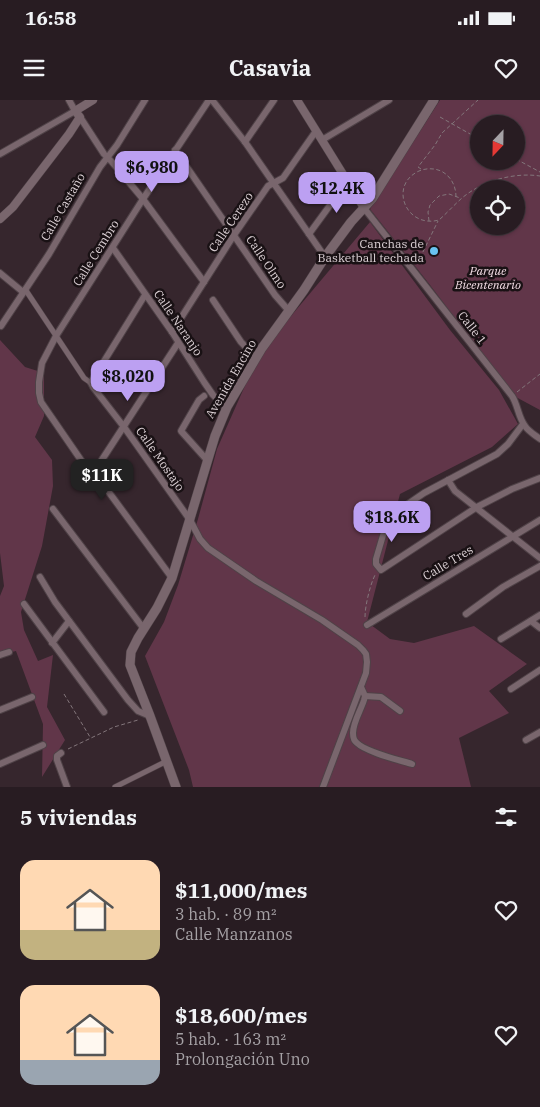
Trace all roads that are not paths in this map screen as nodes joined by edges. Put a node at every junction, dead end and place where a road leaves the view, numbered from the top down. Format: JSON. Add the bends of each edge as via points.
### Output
{"nodes":[{"id":1,"x":69,"y":100,"type":"edge"},
{"id":2,"x":93,"y":100,"type":"edge"},
{"id":3,"x":145,"y":100,"type":"edge"},
{"id":4,"x":211,"y":100,"type":"edge"},
{"id":5,"x":274,"y":100,"type":"edge"},
{"id":6,"x":297,"y":100,"type":"edge"},
{"id":7,"x":389,"y":100,"type":"edge"},
{"id":8,"x":434,"y":100,"type":"edge"},
{"id":9,"x":78,"y":114,"type":"junction"},
{"id":10,"x":316,"y":131,"type":"junction"},
{"id":11,"x":322,"y":140,"type":"junction"},
{"id":12,"x":245,"y":142,"type":"junction"},
{"id":13,"x":175,"y":150,"type":"junction"},
{"id":14,"x":0,"y":154,"type":"edge"},
{"id":15,"x":108,"y":157,"type":"junction"},
{"id":16,"x":347,"y":182,"type":"junction"},
{"id":17,"x":274,"y":183,"type":"junction"},
{"id":18,"x":143,"y":199,"type":"junction"},
{"id":19,"x":364,"y":208,"type":"junction"},
{"id":20,"x":0,"y":219,"type":"edge"},
{"id":21,"x":309,"y":234,"type":"junction"},
{"id":22,"x":234,"y":235,"type":"junction"},
{"id":23,"x":113,"y":248,"type":"junction"},
{"id":24,"x":325,"y":257,"type":"junction"},
{"id":25,"x":0,"y":273,"type":"edge"},
{"id":26,"x":204,"y":282,"type":"junction"},
{"id":27,"x":24,"y":290,"type":"junction"},
{"id":28,"x":145,"y":295,"type":"junction"},
{"id":29,"x":213,"y":300,"type":"dead end"},
{"id":30,"x":289,"y":311,"type":"junction"},
{"id":31,"x":1,"y":326,"type":"edge"},
{"id":32,"x":172,"y":332,"type":"junction"},
{"id":33,"x":56,"y":336,"type":"junction"},
{"id":34,"x":178,"y":342,"type":"junction"},
{"id":35,"x":256,"y":358,"type":"junction"},
{"id":36,"x":91,"y":383,"type":"junction"},
{"id":37,"x":204,"y":396,"type":"dead end"},
{"id":38,"x":227,"y":408,"type":"junction"},
{"id":39,"x":523,"y":424,"type":"junction"},
{"id":40,"x":124,"y":427,"type":"junction"},
{"id":41,"x":540,"y":439,"type":"edge"},
{"id":42,"x":207,"y":460,"type":"junction"},
{"id":43,"x":94,"y":472,"type":"junction"},
{"id":44,"x":540,"y":478,"type":"edge"},
{"id":45,"x":448,"y":480,"type":"junction"},
{"id":46,"x":477,"y":507,"type":"junction"},
{"id":47,"x":53,"y":509,"type":"dead end"},
{"id":48,"x":190,"y":520,"type":"junction"},
{"id":49,"x":540,"y":520,"type":"edge"},
{"id":50,"x":512,"y":537,"type":"junction"},
{"id":51,"x":540,"y":558,"type":"edge"},
{"id":52,"x":540,"y":566,"type":"edge"},
{"id":53,"x":40,"y":577,"type":"dead end"},
{"id":54,"x":172,"y":578,"type":"junction"},
{"id":55,"x":24,"y":604,"type":"dead end"},
{"id":56,"x":466,"y":614,"type":"dead end"},
{"id":57,"x":540,"y":615,"type":"edge"},
{"id":58,"x":69,"y":621,"type":"junction"},
{"id":59,"x":531,"y":621,"type":"junction"},
{"id":60,"x":367,"y":625,"type":"road end"},
{"id":61,"x":540,"y":628,"type":"edge"},
{"id":62,"x":144,"y":629,"type":"junction"},
{"id":63,"x":501,"y":639,"type":"dead end"},
{"id":64,"x":52,"y":643,"type":"junction"},
{"id":65,"x":9,"y":652,"type":"dead end"},
{"id":66,"x":0,"y":656,"type":"edge"},
{"id":67,"x":540,"y":670,"type":"edge"},
{"id":68,"x":361,"y":687,"type":"junction"},
{"id":69,"x":511,"y":689,"type":"dead end"},
{"id":70,"x":365,"y":696,"type":"junction"},
{"id":71,"x":32,"y":697,"type":"dead end"},
{"id":72,"x":0,"y":710,"type":"edge"},
{"id":73,"x":400,"y":711,"type":"dead end"},
{"id":74,"x":104,"y":712,"type":"dead end"},
{"id":75,"x":150,"y":716,"type":"junction"},
{"id":76,"x":540,"y":732,"type":"edge"},
{"id":77,"x":526,"y":740,"type":"dead end"},
{"id":78,"x":43,"y":746,"type":"dead end"},
{"id":79,"x":61,"y":753,"type":"road end"},
{"id":80,"x":167,"y":761,"type":"junction"},
{"id":81,"x":0,"y":764,"type":"edge"},
{"id":82,"x":412,"y":764,"type":"dead end"},
{"id":83,"x":67,"y":787,"type":"edge"},
{"id":84,"x":114,"y":787,"type":"edge"},
{"id":85,"x":176,"y":787,"type":"edge"},
{"id":86,"x":323,"y":787,"type":"edge"}],
"edges":[{"from":1,"to":9,"type":"street"},
{"from":2,"to":9,"type":"street"},
{"from":3,"to":15,"type":"street","name":"Calle Castaño"},
{"from":4,"to":12,"type":"street"},
{"from":4,"to":13,"type":"street","name":"Calle Cembro"},
{"from":5,"to":12,"type":"street"},
{"from":6,"to":10,"type":"street"},
{"from":7,"to":11,"type":"street"},
{"from":8,"to":19,"type":"main road","name":"Avenida Encino"},
{"from":9,"to":14,"type":"street"},
{"from":9,"to":15,"type":"street"},
{"from":9,"to":20,"type":"street","via":[[69,134],[13,207]]},
{"from":10,"to":11,"type":"street"},
{"from":10,"to":17,"type":"street","name":"Calle Cerezo","via":[[283,178]]},
{"from":11,"to":16,"type":"street"},
{"from":12,"to":17,"type":"street"},
{"from":13,"to":18,"type":"street","name":"Calle Cembro"},
{"from":13,"to":22,"type":"street","name":"Calle Olmo"},
{"from":15,"to":18,"type":"street"},
{"from":15,"to":27,"type":"street","name":"Calle Castaño"},
{"from":16,"to":19,"type":"street"},
{"from":16,"to":21,"type":"street"},
{"from":17,"to":21,"type":"street"},
{"from":17,"to":22,"type":"street","name":"Calle Cerezo","via":[[268,186]]},
{"from":18,"to":23,"type":"street","name":"Calle Cembro"},
{"from":18,"to":26,"type":"street"},
{"from":19,"to":24,"type":"main road","name":"Avenida Encino"},
{"from":19,"to":39,"type":"street","name":"Calle 1","via":[[512,396]]},
{"from":21,"to":24,"type":"street"},
{"from":22,"to":26,"type":"street","name":"Calle Cerezo"},
{"from":22,"to":30,"type":"street","name":"Calle Olmo"},
{"from":23,"to":28,"type":"street","name":"Calle Naranjo"},
{"from":23,"to":33,"type":"street","name":"Calle Cembro"},
{"from":24,"to":30,"type":"main road","name":"Avenida Encino"},
{"from":25,"to":27,"type":"street"},
{"from":26,"to":32,"type":"street","name":"Calle Cerezo"},
{"from":27,"to":31,"type":"street","name":"Calle Castaño"},
{"from":27,"to":33,"type":"street","name":"Calle Mostajo"},
{"from":28,"to":32,"type":"street","name":"Calle Naranjo"},
{"from":28,"to":36,"type":"street"},
{"from":29,"to":35,"type":"street","via":[[241,342]]},
{"from":30,"to":35,"type":"main road","name":"Avenida Encino"},
{"from":32,"to":34,"type":"street","name":"Calle Naranjo"},
{"from":33,"to":36,"type":"street","name":"Calle Mostajo","via":[[84,378]]},
{"from":33,"to":43,"type":"street","name":"Calle Cembro","via":[[42,363],[40,398],[83,463]]},
{"from":34,"to":38,"type":"street","name":"Calle Naranjo","via":[[213,395]]},
{"from":34,"to":40,"type":"street"},
{"from":35,"to":38,"type":"main road","name":"Avenida Encino"},
{"from":36,"to":40,"type":"street","name":"Calle Mostajo"},
{"from":37,"to":42,"type":"street","via":[[182,431]]},
{"from":38,"to":42,"type":"main road","name":"Avenida Encino"},
{"from":39,"to":41,"type":"street","name":"Calle 1"},
{"from":39,"to":45,"type":"street","via":[[497,454]]},
{"from":40,"to":43,"type":"street"},
{"from":40,"to":48,"type":"street","name":"Calle Mostajo"},
{"from":42,"to":48,"type":"main road","name":"Avenida Encino"},
{"from":43,"to":54,"type":"street"},
{"from":44,"to":46,"type":"street"},
{"from":45,"to":46,"type":"street","via":[[455,491]]},
{"from":45,"to":46,"type":"street","via":[[389,518],[376,561],[381,570]]},
{"from":46,"to":50,"type":"street"},
{"from":47,"to":62,"type":"street"},
{"from":48,"to":54,"type":"main road","name":"Avenida Encino"},
{"from":48,"to":68,"type":"street","name":"Calle Mostajo","via":[[200,539],[215,554],[358,645],[367,662]]},
{"from":49,"to":50,"type":"street","name":"Calle Tres"},
{"from":50,"to":51,"type":"street"},
{"from":50,"to":60,"type":"street","name":"Calle Tres"},
{"from":52,"to":56,"type":"street","via":[[503,587]]},
{"from":53,"to":58,"type":"street"},
{"from":54,"to":62,"type":"main road","name":"Avenida Encino"},
{"from":55,"to":64,"type":"street"},
{"from":57,"to":59,"type":"street"},
{"from":58,"to":64,"type":"street"},
{"from":58,"to":75,"type":"street","via":[[128,700],[138,711]]},
{"from":59,"to":61,"type":"street"},
{"from":59,"to":63,"type":"street"},
{"from":62,"to":75,"type":"main road","name":"Avenida Encino","via":[[131,652],[130,665]]},
{"from":64,"to":74,"type":"street"},
{"from":65,"to":66,"type":"street"},
{"from":67,"to":69,"type":"street"},
{"from":68,"to":70,"type":"street"},
{"from":68,"to":86,"type":"street","name":"Calle Mostajo"},
{"from":70,"to":73,"type":"street","via":[[381,697]]},
{"from":70,"to":82,"type":"street","via":[[353,730],[355,741],[366,749]]},
{"from":71,"to":72,"type":"street"},
{"from":75,"to":80,"type":"main road","name":"Avenida Encino"},
{"from":76,"to":77,"type":"street"},
{"from":78,"to":81,"type":"street"},
{"from":79,"to":83,"type":"street","via":[[57,760]]},
{"from":80,"to":84,"type":"street"},
{"from":80,"to":85,"type":"main road","name":"Avenida Encino"}]}
